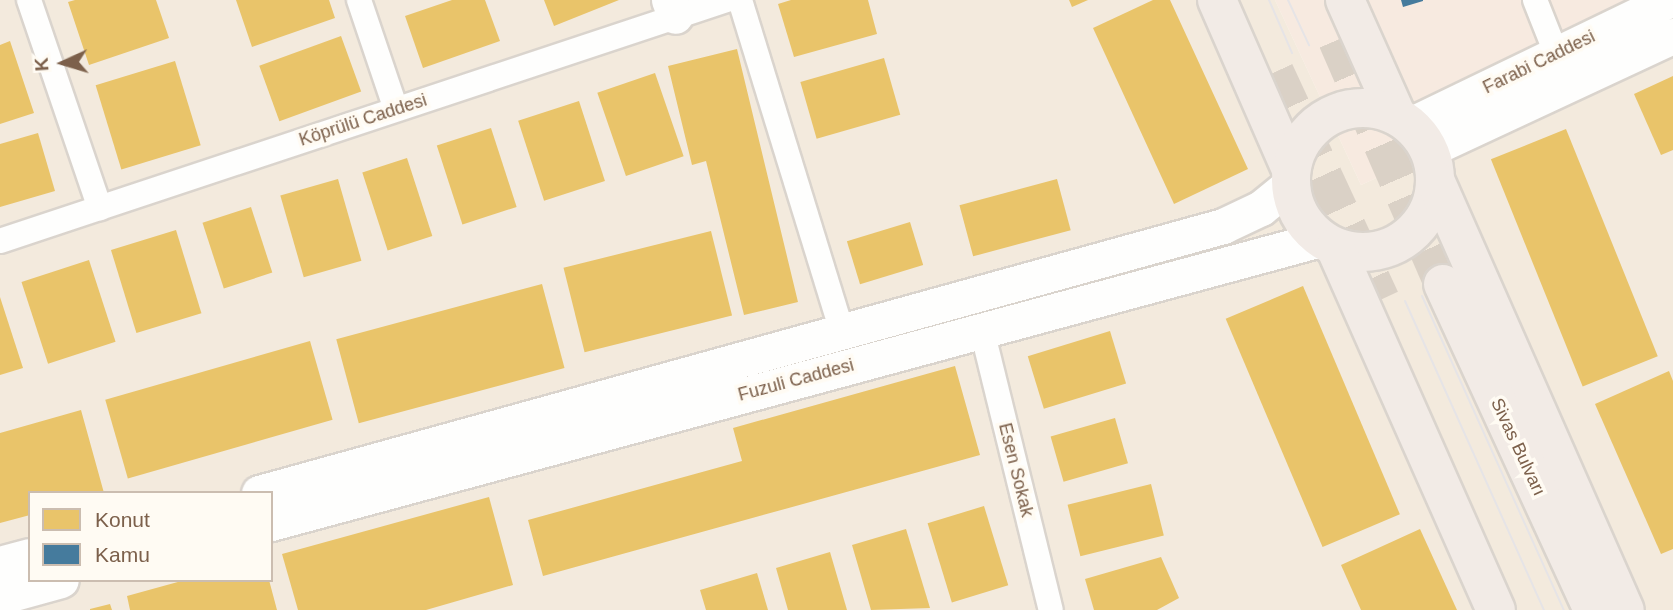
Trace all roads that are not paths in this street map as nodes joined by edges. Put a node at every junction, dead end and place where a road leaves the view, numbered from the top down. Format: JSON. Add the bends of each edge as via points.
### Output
{"nodes":[{"id":1,"x":30,"y":0,"type":"edge"},
{"id":2,"x":359,"y":0,"type":"edge"},
{"id":3,"x":727,"y":0,"type":"edge"},
{"id":4,"x":740,"y":0,"type":"edge"},
{"id":5,"x":1217,"y":0,"type":"edge"},
{"id":6,"x":1244,"y":0,"type":"edge"},
{"id":7,"x":1318,"y":0,"type":"edge"},
{"id":8,"x":1345,"y":0,"type":"edge"},
{"id":9,"x":1535,"y":0,"type":"edge"},
{"id":10,"x":1669,"y":0,"type":"edge"},
{"id":11,"x":672,"y":8,"type":"edge"},
{"id":12,"x":1673,"y":36,"type":"edge"},
{"id":13,"x":1338,"y":40,"type":"tunnel mouth"},
{"id":14,"x":1556,"y":53,"type":"junction"},
{"id":15,"x":1275,"y":72,"type":"tunnel mouth"},
{"id":16,"x":396,"y":109,"type":"junction"},
{"id":17,"x":1418,"y":143,"type":"junction"},
{"id":18,"x":1291,"y":177,"type":"junction"},
{"id":19,"x":100,"y":208,"type":"junction"},
{"id":20,"x":0,"y":241,"type":"edge"},
{"id":21,"x":1328,"y":243,"type":"junction"},
{"id":22,"x":1443,"y":284,"type":"tunnel mouth"},
{"id":23,"x":1381,"y":300,"type":"tunnel mouth"},
{"id":24,"x":982,"y":330,"type":"junction"},
{"id":25,"x":842,"y":332,"type":"junction"},
{"id":26,"x":266,"y":491,"type":"edge"},
{"id":27,"x":273,"y":522,"type":"edge"},
{"id":28,"x":28,"y":557,"type":"edge"},
{"id":29,"x":0,"y":564,"type":"edge"},
{"id":30,"x":54,"y":582,"type":"edge"},
{"id":31,"x":0,"y":597,"type":"edge"},
{"id":32,"x":1051,"y":610,"type":"edge"},
{"id":33,"x":1496,"y":610,"type":"edge"},
{"id":34,"x":1520,"y":610,"type":"edge"},
{"id":35,"x":1593,"y":610,"type":"edge"},
{"id":36,"x":1625,"y":610,"type":"edge"}],
"edges":[{"from":1,"to":19,"type":"street"},
{"from":2,"to":16,"type":"street"},
{"from":3,"to":11,"type":"street","name":"Köprülü Caddesi"},
{"from":4,"to":25,"type":"street"},
{"from":5,"to":18,"type":"highway"},
{"from":6,"to":15,"type":"highway"},
{"from":7,"to":13,"type":"highway"},
{"from":8,"to":17,"type":"highway"},
{"from":9,"to":14,"type":"street"},
{"from":10,"to":14,"type":"street","name":"Farabi Caddesi"},
{"from":11,"to":16,"type":"street","name":"Köprülü Caddesi"},
{"from":12,"to":17,"type":"street","name":"Farabi Caddesi"},
{"from":14,"to":17,"type":"street","name":"Farabi Caddesi"},
{"from":16,"to":19,"type":"street","name":"Köprülü Caddesi"},
{"from":17,"to":18,"type":"highway","via":[[1368,107],[1338,112],[1307,134]]},
{"from":17,"to":21,"type":"highway","via":[[1428,211],[1409,236],[1366,252]]},
{"from":17,"to":36,"type":"highway"},
{"from":18,"to":21,"type":"highway","via":[[1300,215]]},
{"from":18,"to":25,"type":"street","name":"Fuzuli Caddesi","via":[[1261,208],[1223,226]]},
{"from":19,"to":20,"type":"street","name":"Köprülü Caddesi"},
{"from":21,"to":24,"type":"street","name":"Fuzuli Caddesi"},
{"from":21,"to":33,"type":"highway"},
{"from":22,"to":35,"type":"highway","name":"Sivas Bulvarı"},
{"from":23,"to":34,"type":"highway"},
{"from":24,"to":27,"type":"street","name":"Fuzuli Caddesi"},
{"from":24,"to":32,"type":"street","name":"Esen Sokak"},
{"from":25,"to":26,"type":"street","name":"Fuzuli Caddesi"},
{"from":28,"to":29,"type":"street"},
{"from":30,"to":31,"type":"street"}]}
